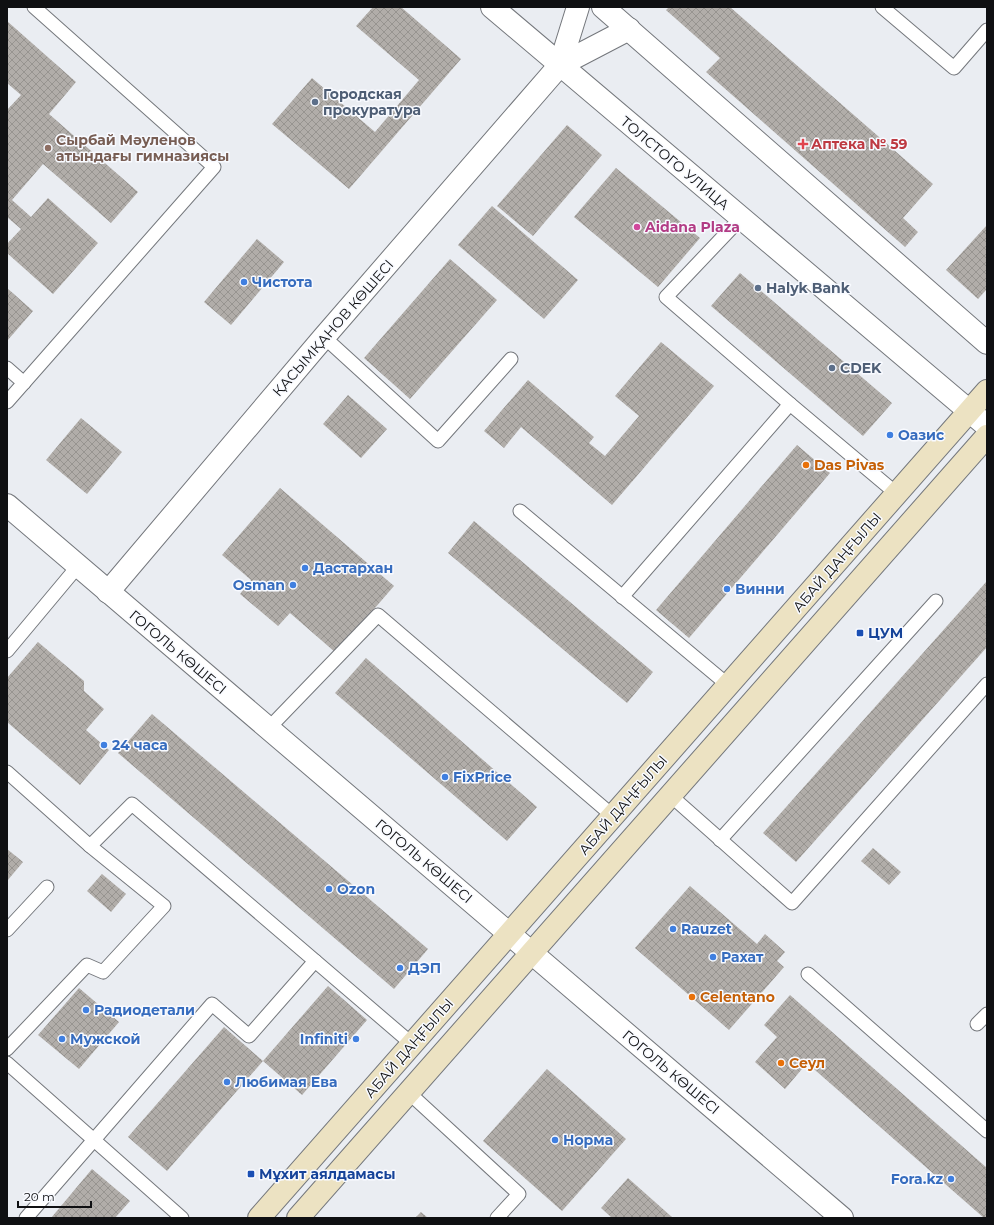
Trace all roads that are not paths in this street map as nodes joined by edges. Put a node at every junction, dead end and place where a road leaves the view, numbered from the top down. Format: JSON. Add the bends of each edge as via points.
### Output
{"nodes":[{"id":1,"x":34,"y":7,"type":"edge"},
{"id":2,"x":492,"y":7,"type":"edge"},
{"id":3,"x":578,"y":7,"type":"edge"},
{"id":4,"x":603,"y":7,"type":"edge"},
{"id":5,"x":882,"y":7,"type":"edge"},
{"id":6,"x":629,"y":29,"type":"junction"},
{"id":7,"x":987,"y":30,"type":"edge"},
{"id":8,"x":560,"y":65,"type":"junction"},
{"id":9,"x":741,"y":218,"type":"junction"},
{"id":10,"x":324,"y":337,"type":"junction"},
{"id":11,"x":987,"y":343,"type":"edge"},
{"id":12,"x":511,"y":359,"type":"dead end"},
{"id":13,"x":7,"y":368,"type":"edge"},
{"id":14,"x":24,"y":383,"type":"junction"},
{"id":15,"x":987,"y":391,"type":"edge"},
{"id":16,"x":7,"y":402,"type":"edge"},
{"id":17,"x":790,"y":404,"type":"junction"},
{"id":18,"x":970,"y":411,"type":"junction"},
{"id":19,"x":987,"y":426,"type":"edge"},
{"id":20,"x":987,"y":436,"type":"edge"},
{"id":21,"x":897,"y":494,"type":"junction"},
{"id":22,"x":7,"y":505,"type":"edge"},
{"id":23,"x":520,"y":511,"type":"dead end"},
{"id":24,"x":78,"y":566,"type":"junction"},
{"id":25,"x":108,"y":592,"type":"junction"},
{"id":26,"x":622,"y":597,"type":"junction"},
{"id":27,"x":936,"y":601,"type":"dead end"},
{"id":28,"x":7,"y":651,"type":"edge"},
{"id":29,"x":987,"y":684,"type":"edge"},
{"id":30,"x":728,"y":685,"type":"junction"},
{"id":31,"x":268,"y":729,"type":"junction"},
{"id":32,"x":7,"y":772,"type":"edge"},
{"id":33,"x":670,"y":795,"type":"junction"},
{"id":34,"x":613,"y":816,"type":"junction"},
{"id":35,"x":720,"y":840,"type":"junction"},
{"id":36,"x":90,"y":846,"type":"junction"},
{"id":37,"x":47,"y":887,"type":"dead end"},
{"id":38,"x":7,"y":930,"type":"edge"},
{"id":39,"x":509,"y":934,"type":"junction"},
{"id":40,"x":531,"y":953,"type":"junction"},
{"id":41,"x":315,"y":961,"type":"junction"},
{"id":42,"x":808,"y":974,"type":"dead end"},
{"id":43,"x":987,"y":1014,"type":"edge"},
{"id":44,"x":977,"y":1024,"type":"dead end"},
{"id":45,"x":412,"y":1044,"type":"junction"},
{"id":46,"x":7,"y":1049,"type":"edge"},
{"id":47,"x":7,"y":1063,"type":"edge"},
{"id":48,"x":408,"y":1092,"type":"junction"},
{"id":49,"x":987,"y":1132,"type":"edge"},
{"id":50,"x":95,"y":1140,"type":"junction"},
{"id":51,"x":175,"y":1216,"type":"edge"},
{"id":52,"x":26,"y":1218,"type":"edge"},
{"id":53,"x":258,"y":1218,"type":"edge"},
{"id":54,"x":298,"y":1218,"type":"edge"},
{"id":55,"x":497,"y":1218,"type":"edge"},
{"id":56,"x":842,"y":1218,"type":"edge"}],
"edges":[{"from":1,"to":14,"type":"lane","via":[[214,167]]},
{"from":2,"to":8,"type":"street","name":"ТОЛСТОГО УЛИЦА"},
{"from":3,"to":8,"type":"street","name":"ҚАСЫМҚАНОВ КӨШЕСІ"},
{"from":4,"to":6,"type":"street"},
{"from":5,"to":7,"type":"lane","via":[[954,68]]},
{"from":6,"to":8,"type":"street","name":"ҚАСЫМҚАНОВ КӨШЕСІ"},
{"from":6,"to":11,"type":"street"},
{"from":8,"to":9,"type":"street","name":"ТОЛСТОГО УЛИЦА"},
{"from":8,"to":10,"type":"street","name":"ҚАСЫМҚАНОВ КӨШЕСІ"},
{"from":9,"to":17,"type":"lane","via":[[666,298]]},
{"from":9,"to":18,"type":"street","name":"ТОЛСТОГО УЛИЦА"},
{"from":10,"to":12,"type":"lane","via":[[438,441]]},
{"from":10,"to":25,"type":"street","name":"ҚАСЫМҚАНОВ КӨШЕСІ"},
{"from":13,"to":14,"type":"lane"},
{"from":14,"to":16,"type":"lane"},
{"from":15,"to":18,"type":"main road","name":"АБАЙ ДАҢҒЫЛЫ"},
{"from":17,"to":21,"type":"lane"},
{"from":17,"to":26,"type":"lane"},
{"from":18,"to":19,"type":"street","name":"ТОЛСТОГО УЛИЦА"},
{"from":18,"to":21,"type":"main road","name":"АБАЙ ДАҢҒЫЛЫ"},
{"from":20,"to":33,"type":"main road","name":"АБАЙ ДАҢҒЫЛЫ"},
{"from":21,"to":30,"type":"main road","name":"АБАЙ ДАҢҒЫЛЫ"},
{"from":22,"to":24,"type":"street","name":"ГОГОЛЬ КӨШЕСІ"},
{"from":23,"to":26,"type":"lane"},
{"from":24,"to":25,"type":"street","name":"ГОГОЛЬ КӨШЕСІ"},
{"from":24,"to":28,"type":"lane"},
{"from":25,"to":31,"type":"street","name":"ГОГОЛЬ КӨШЕСІ"},
{"from":26,"to":30,"type":"lane"},
{"from":27,"to":35,"type":"lane"},
{"from":29,"to":35,"type":"lane","via":[[792,903]]},
{"from":30,"to":34,"type":"main road","name":"АБАЙ ДАҢҒЫЛЫ"},
{"from":31,"to":34,"type":"lane","via":[[378,615]]},
{"from":31,"to":39,"type":"street","name":"ГОГОЛЬ КӨШЕСІ"},
{"from":32,"to":36,"type":"lane"},
{"from":33,"to":35,"type":"lane"},
{"from":33,"to":40,"type":"main road","name":"АБАЙ ДАҢҒЫЛЫ"},
{"from":34,"to":39,"type":"main road","name":"АБАЙ ДАҢҒЫЛЫ"},
{"from":36,"to":41,"type":"lane","via":[[132,804]]},
{"from":36,"to":46,"type":"lane","via":[[164,906],[103,972],[87,965]]},
{"from":37,"to":38,"type":"lane"},
{"from":39,"to":40,"type":"street","name":"ГОГОЛЬ КӨШЕСІ"},
{"from":39,"to":45,"type":"main road","name":"АБАЙ ДАҢҒЫЛЫ"},
{"from":40,"to":48,"type":"main road","name":"АБАЙ ДАҢҒЫЛЫ"},
{"from":40,"to":56,"type":"street","name":"ГОГОЛЬ КӨШЕСІ"},
{"from":41,"to":45,"type":"lane"},
{"from":41,"to":50,"type":"lane","via":[[249,1036],[212,1004]]},
{"from":42,"to":49,"type":"lane"},
{"from":43,"to":44,"type":"lane"},
{"from":45,"to":53,"type":"main road","name":"АБАЙ ДАҢҒЫЛЫ"},
{"from":47,"to":50,"type":"lane"},
{"from":48,"to":54,"type":"main road","name":"АБАЙ ДАҢҒЫЛЫ"},
{"from":48,"to":55,"type":"lane","via":[[519,1194]]},
{"from":50,"to":51,"type":"lane"},
{"from":50,"to":52,"type":"lane"}]}
